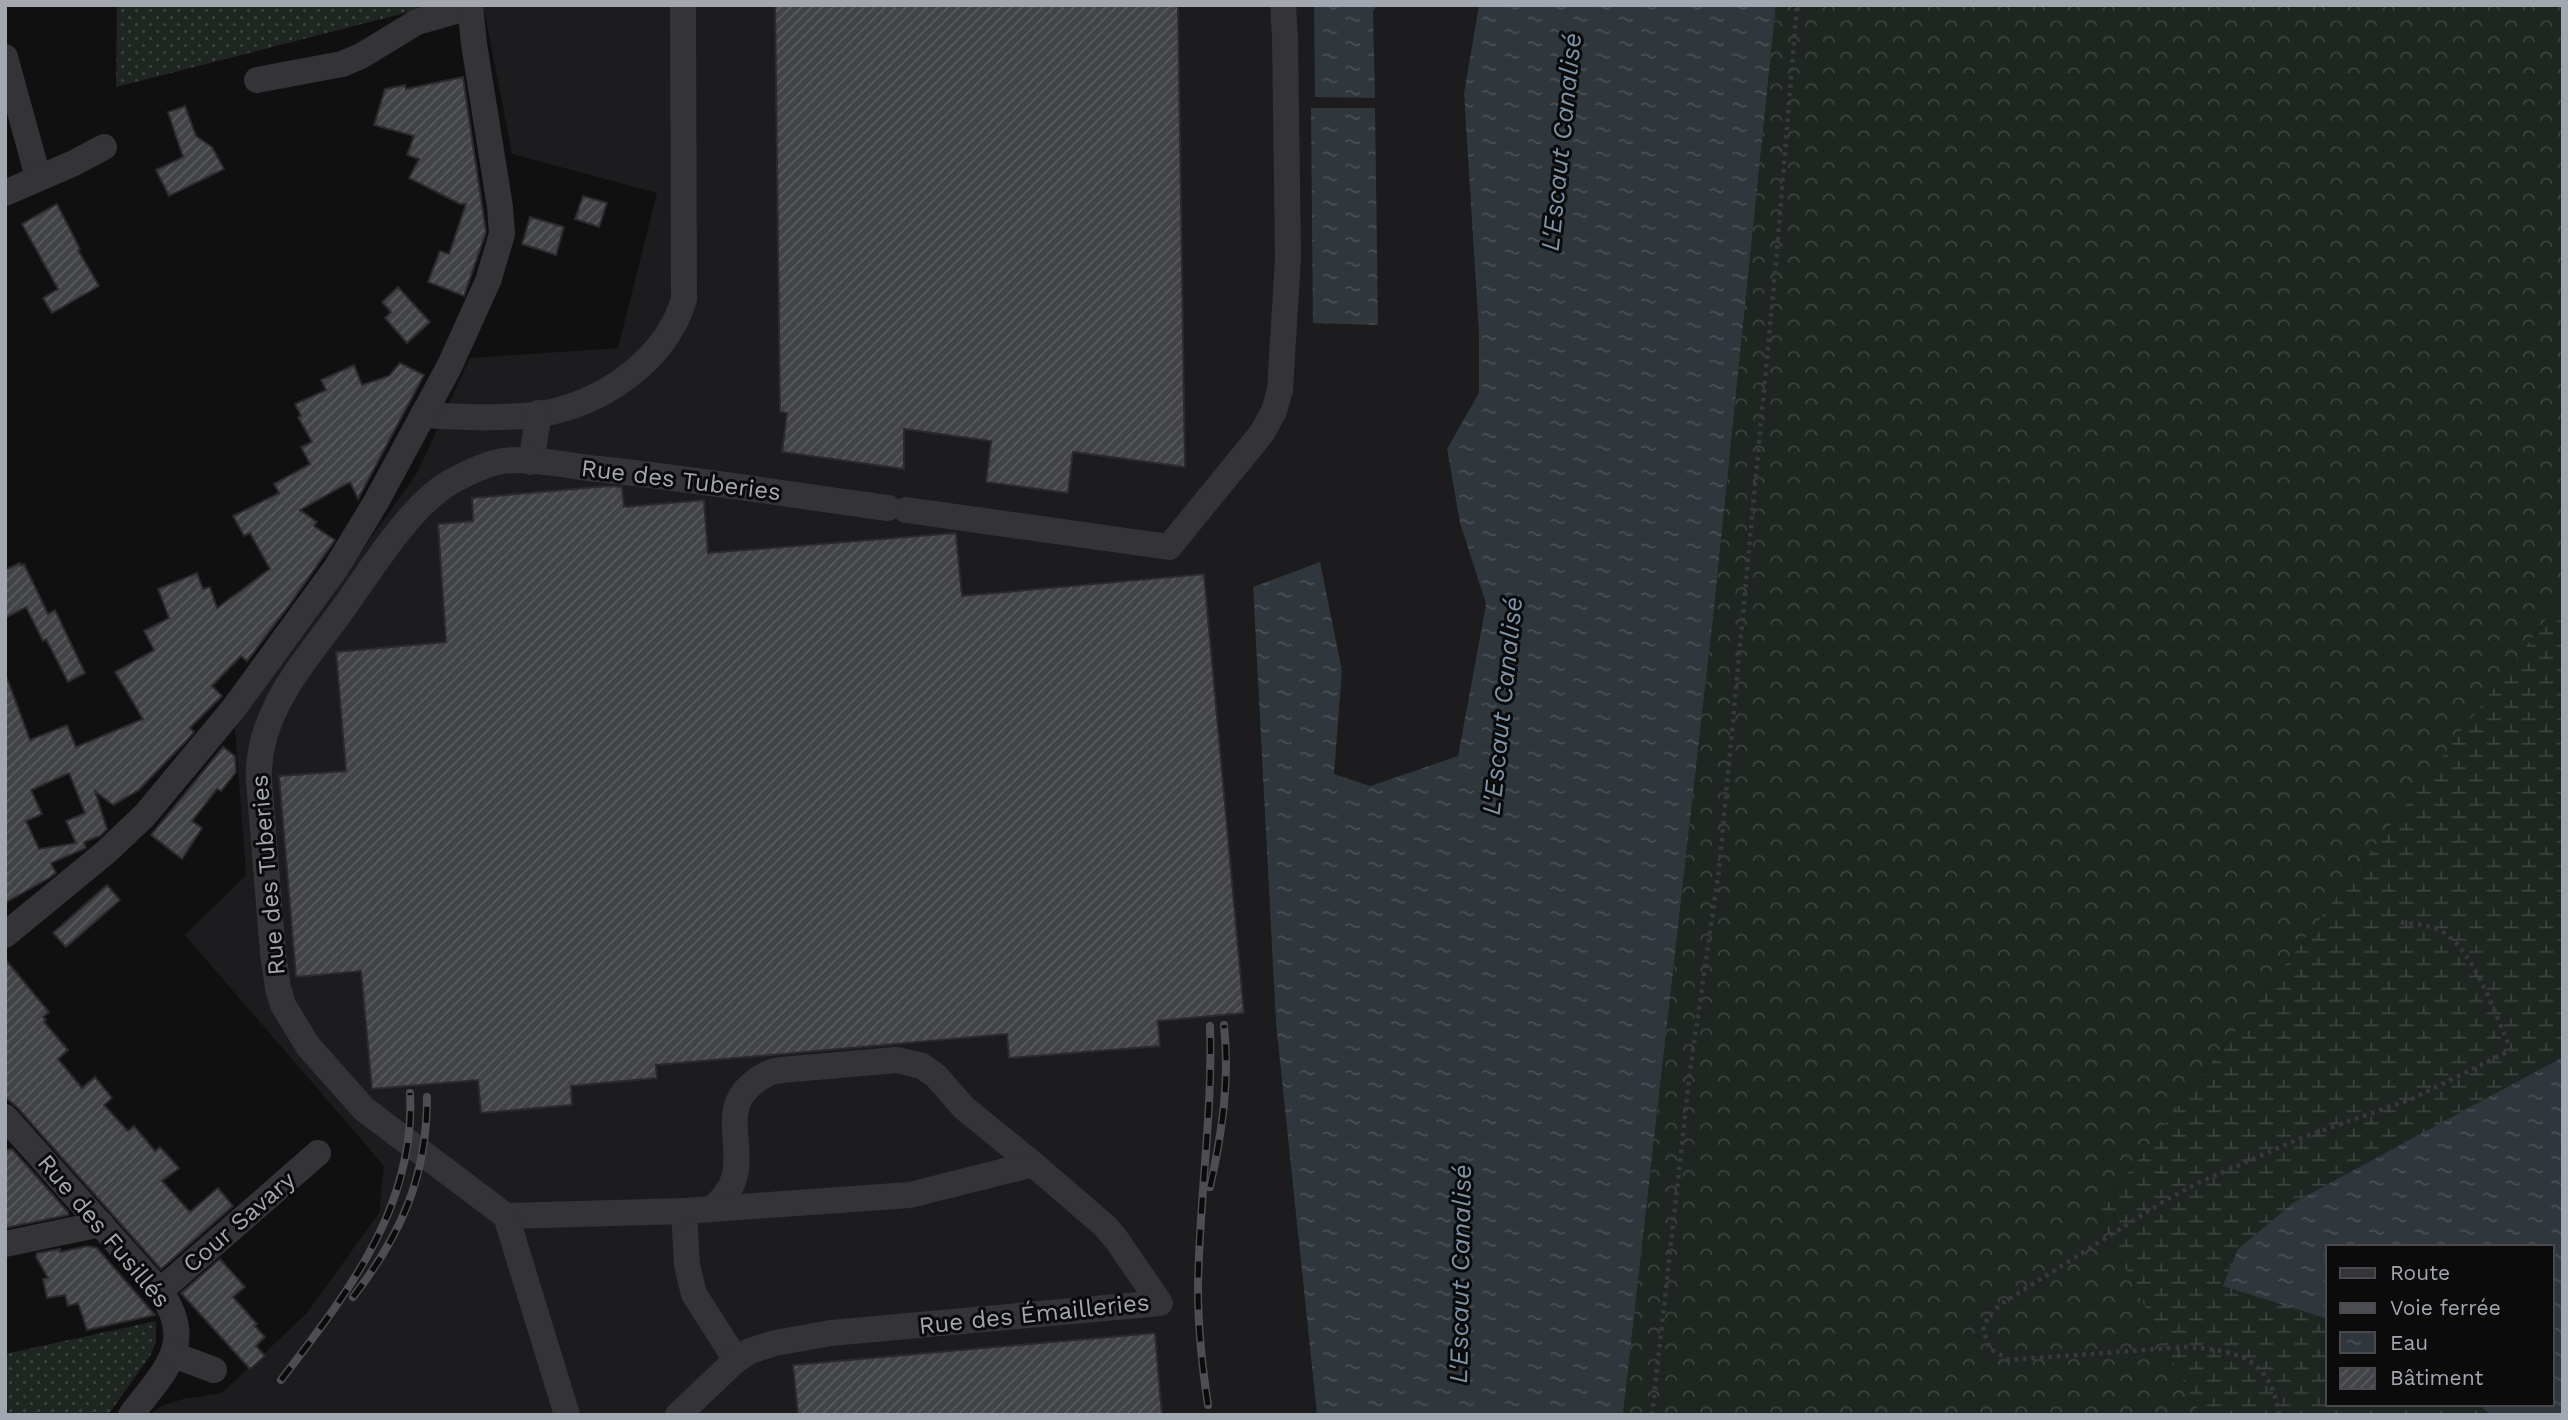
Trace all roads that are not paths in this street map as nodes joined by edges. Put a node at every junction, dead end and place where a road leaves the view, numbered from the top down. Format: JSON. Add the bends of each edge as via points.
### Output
{"nodes":[{"id":1,"x":683,"y":5,"type":"edge"},
{"id":2,"x":1283,"y":5,"type":"edge"},
{"id":3,"x":470,"y":6,"type":"edge"},
{"id":4,"x":5,"y":57,"type":"edge"},
{"id":5,"x":257,"y":80,"type":"dead end"},
{"id":6,"x":104,"y":147,"type":"dead end"},
{"id":7,"x":38,"y":177,"type":"junction"},
{"id":8,"x":5,"y":194,"type":"edge"},
{"id":9,"x":539,"y":413,"type":"junction"},
{"id":10,"x":423,"y":415,"type":"junction"},
{"id":11,"x":531,"y":462,"type":"junction"},
{"id":12,"x":5,"y":935,"type":"edge"},
{"id":13,"x":5,"y":1117,"type":"edge"},
{"id":14,"x":318,"y":1153,"type":"dead end"},
{"id":15,"x":1033,"y":1164,"type":"junction"},
{"id":16,"x":712,"y":1209,"type":"junction"},
{"id":17,"x":684,"y":1211,"type":"junction"},
{"id":18,"x":506,"y":1216,"type":"junction"},
{"id":19,"x":101,"y":1224,"type":"junction"},
{"id":20,"x":5,"y":1244,"type":"edge"},
{"id":21,"x":160,"y":1292,"type":"junction"},
{"id":22,"x":736,"y":1360,"type":"junction"},
{"id":23,"x":167,"y":1365,"type":"junction"},
{"id":24,"x":214,"y":1370,"type":"dead end"},
{"id":25,"x":131,"y":1415,"type":"edge"},
{"id":26,"x":567,"y":1415,"type":"edge"},
{"id":27,"x":678,"y":1415,"type":"edge"}],
"edges":[{"from":1,"to":9,"type":"street","via":[[681,308],[664,339],[622,381],[572,405]]},
{"from":2,"to":11,"type":"street","name":"Rue des Tuberies","via":[[1288,258],[1280,390],[1262,433],[1169,547]]},
{"from":3,"to":5,"type":"street","via":[[417,22],[342,64]]},
{"from":3,"to":10,"type":"street","via":[[502,234],[488,281]]},
{"from":4,"to":7,"type":"street"},
{"from":6,"to":7,"type":"street"},
{"from":7,"to":8,"type":"street"},
{"from":9,"to":10,"type":"street"},
{"from":9,"to":11,"type":"street"},
{"from":10,"to":12,"type":"street","via":[[346,553],[234,708],[135,826]]},
{"from":11,"to":18,"type":"street","name":"Rue des Tuberies","via":[[483,466],[441,489],[415,512],[281,697],[264,737],[259,771],[274,965],[287,1014],[317,1058],[364,1109]]},
{"from":13,"to":19,"type":"street","name":"Rue des Fusillés"},
{"from":14,"to":21,"type":"street","name":"Cour Savary"},
{"from":15,"to":16,"type":"street","via":[[910,1195]]},
{"from":15,"to":16,"type":"street","via":[[964,1108],[922,1066],[897,1060],[781,1069],[753,1082],[736,1105],[735,1174]]},
{"from":15,"to":22,"type":"street","name":"Rue des Émailleries","via":[[1105,1226],[1160,1303],[819,1335],[766,1345]]},
{"from":16,"to":17,"type":"street"},
{"from":17,"to":18,"type":"street"},
{"from":17,"to":22,"type":"street","via":[[694,1294]]},
{"from":18,"to":26,"type":"street"},
{"from":19,"to":20,"type":"street"},
{"from":19,"to":21,"type":"street","name":"Rue des Fusillés"},
{"from":21,"to":23,"type":"street","name":"Rue des Fusillés","via":[[177,1326],[177,1345]]},
{"from":22,"to":27,"type":"street","name":"Rue des Émailleries"},
{"from":23,"to":24,"type":"street"},
{"from":23,"to":25,"type":"street"}]}
